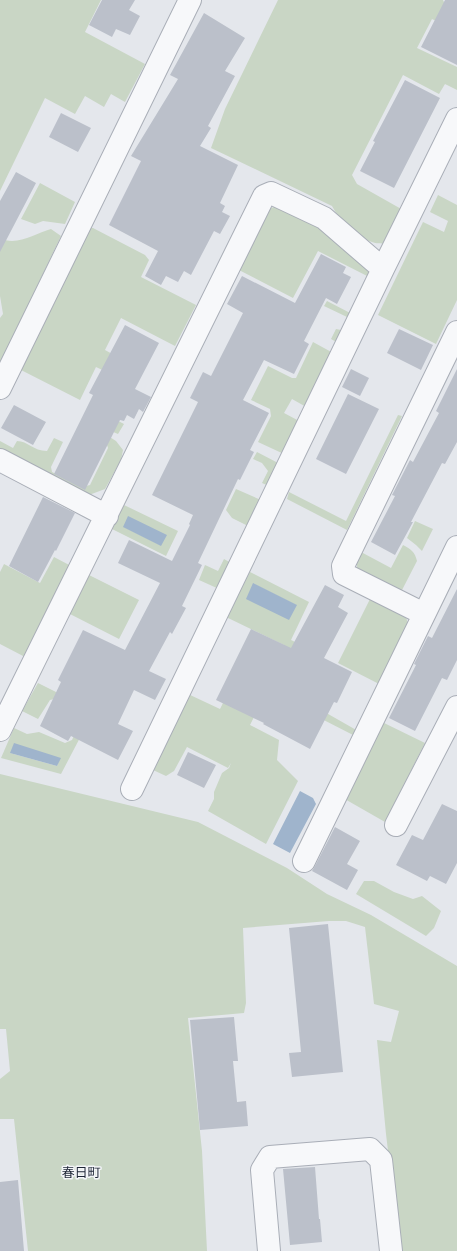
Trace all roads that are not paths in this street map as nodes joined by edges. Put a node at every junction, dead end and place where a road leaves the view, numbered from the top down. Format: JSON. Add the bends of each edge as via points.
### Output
{"nodes":[{"id":1,"x":190,"y":0,"type":"edge"},
{"id":2,"x":457,"y":119,"type":"edge"},
{"id":3,"x":383,"y":269,"type":"junction"},
{"id":4,"x":457,"y":332,"type":"edge"},
{"id":5,"x":0,"y":388,"type":"edge"},
{"id":6,"x":0,"y":460,"type":"edge"},
{"id":7,"x":107,"y":516,"type":"junction"},
{"id":8,"x":457,"y":547,"type":"edge"},
{"id":9,"x":424,"y":614,"type":"junction"},
{"id":10,"x":457,"y":707,"type":"edge"},
{"id":11,"x":0,"y":730,"type":"edge"},
{"id":12,"x":132,"y":789,"type":"dead end"},
{"id":13,"x":396,"y":825,"type":"dead end"},
{"id":14,"x":304,"y":861,"type":"dead end"},
{"id":15,"x":269,"y":1251,"type":"edge"},
{"id":16,"x":391,"y":1251,"type":"edge"}],
"edges":[{"from":1,"to":5,"type":"street"},
{"from":2,"to":3,"type":"street"},
{"from":3,"to":7,"type":"street","via":[[324,218],[271,193],[264,196]]},
{"from":3,"to":12,"type":"street"},
{"from":4,"to":9,"type":"street","via":[[343,566],[344,574]]},
{"from":6,"to":7,"type":"street"},
{"from":7,"to":11,"type":"street"},
{"from":8,"to":9,"type":"street"},
{"from":9,"to":14,"type":"street"},
{"from":10,"to":13,"type":"street"},
{"from":15,"to":16,"type":"street","via":[[262,1170],[270,1157],[370,1149],[381,1160]]}]}
